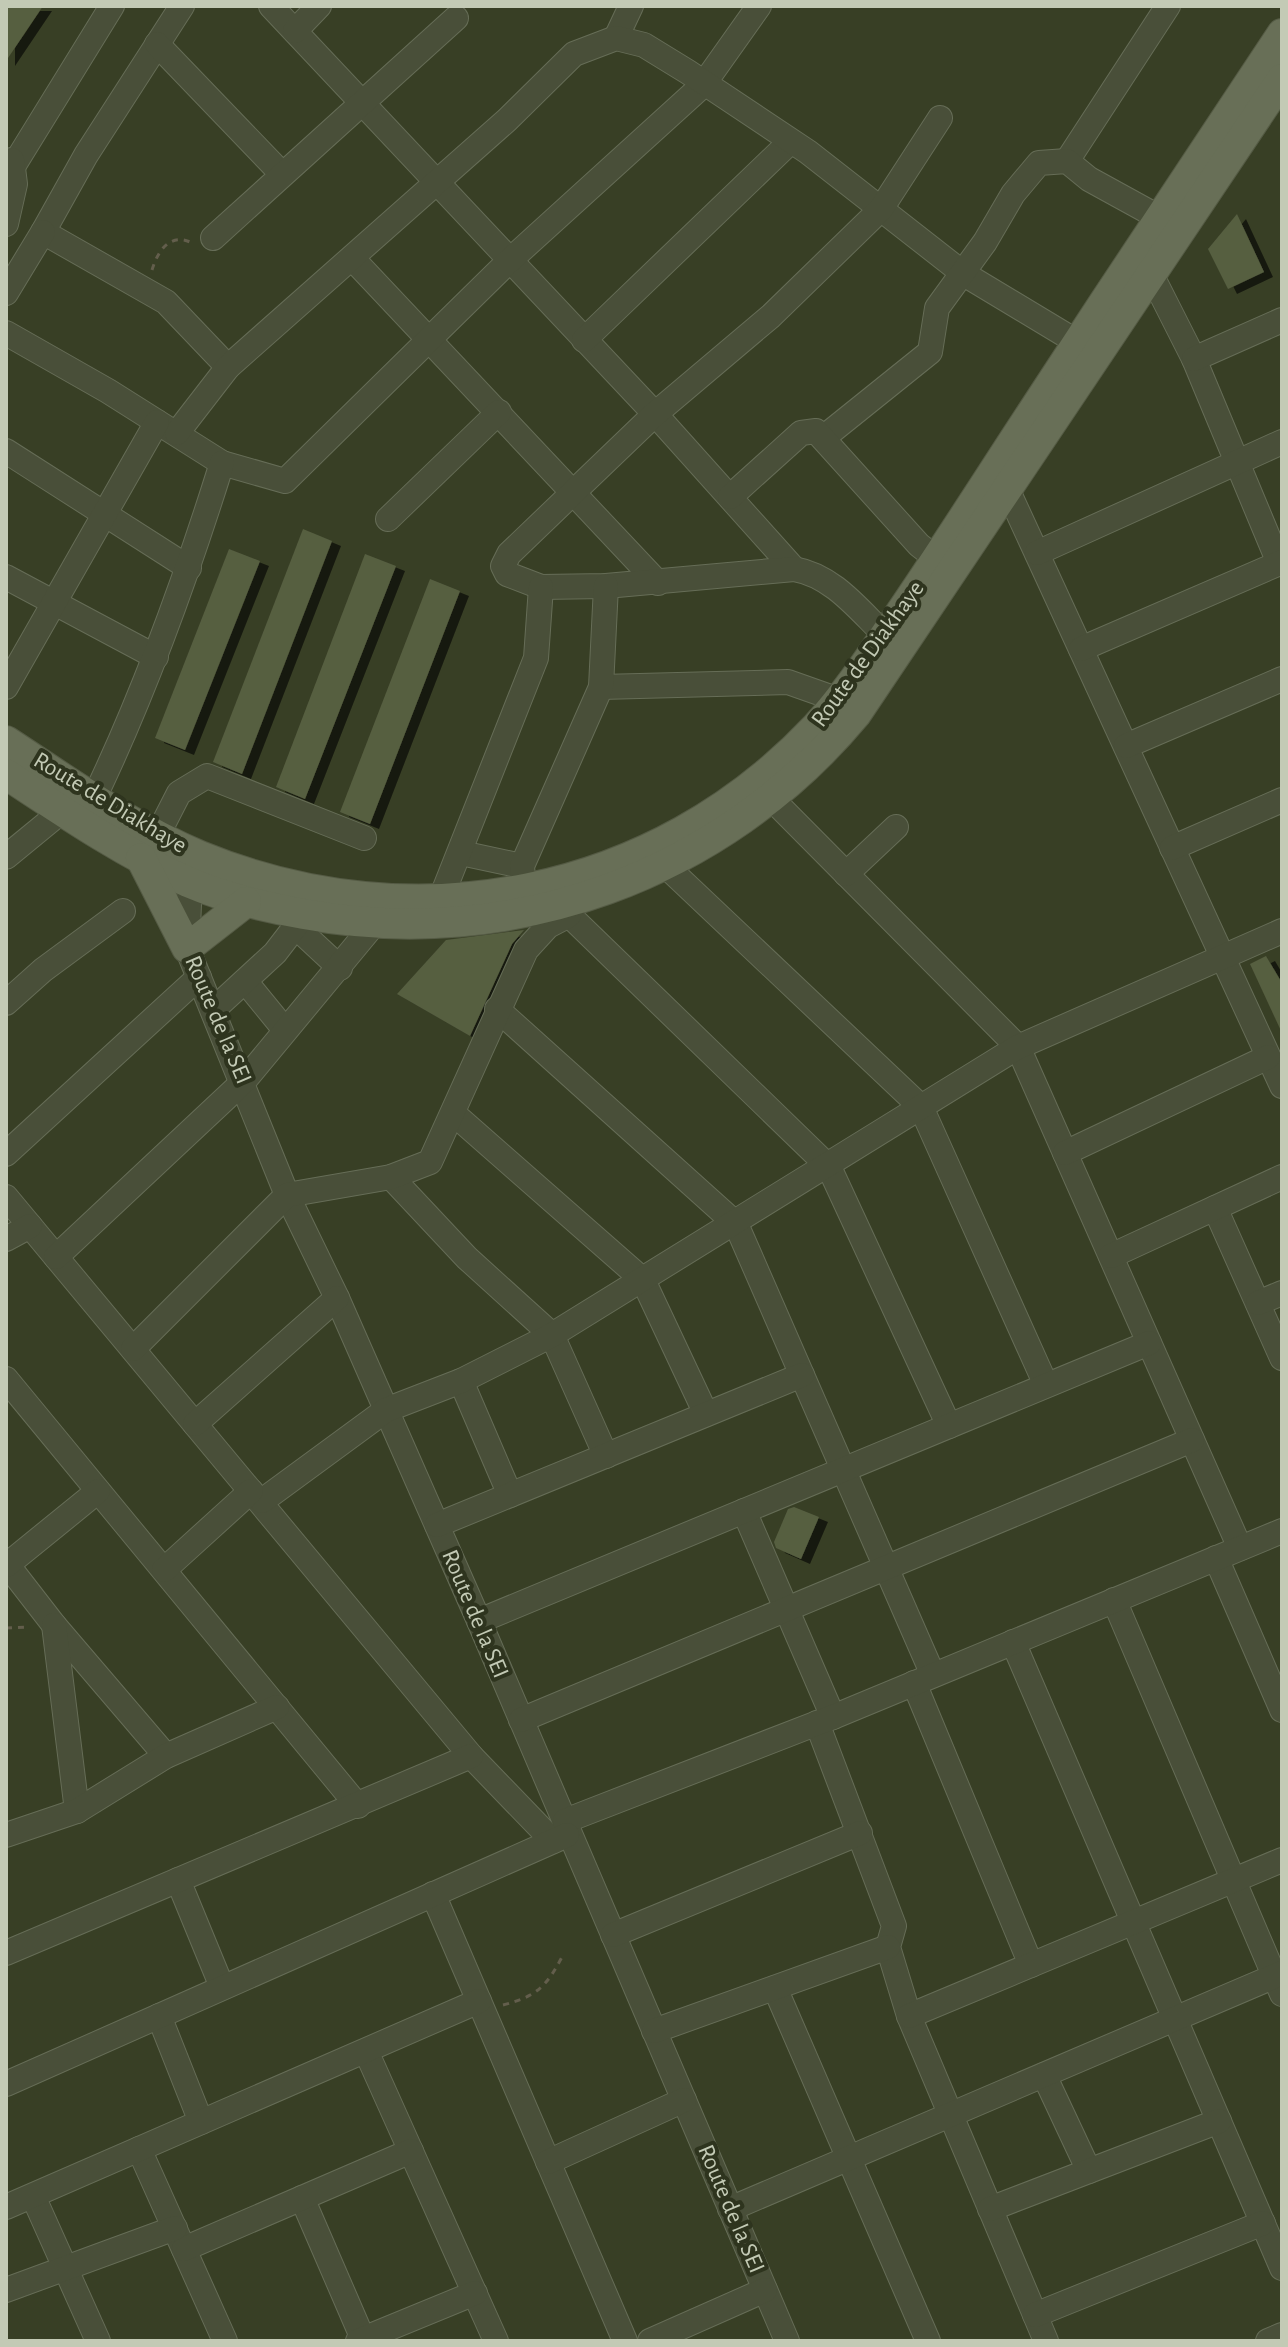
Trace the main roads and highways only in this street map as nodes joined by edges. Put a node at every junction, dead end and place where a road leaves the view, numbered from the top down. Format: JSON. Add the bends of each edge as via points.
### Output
{"nodes":[{"id":1,"x":1279,"y":57,"type":"edge"},
{"id":2,"x":6,"y":741,"type":"edge"},
{"id":3,"x":6,"y":774,"type":"edge"},
{"id":4,"x":149,"y":847,"type":"junction"},
{"id":5,"x":195,"y":869,"type":"junction"},
{"id":6,"x":246,"y":902,"type":"junction"}],
"edges":[{"from":1,"to":5,"type":"main road","name":"Route de Diakhaye","via":[[1160,218],[839,700],[792,751],[704,819],[588,874],[523,879],[441,898],[364,898]]},
{"from":1,"to":6,"type":"main road","name":"Route de Diakhaye","via":[[1151,274],[856,714],[771,798],[666,866],[567,910],[455,924],[374,924],[301,921]]},
{"from":2,"to":4,"type":"main road","name":"Route de Diakhaye","via":[[94,798]]},
{"from":3,"to":4,"type":"main road","name":"Route de Diakhaye","via":[[62,811]]},
{"from":4,"to":5,"type":"main road","name":"Route de Diakhaye"},
{"from":4,"to":6,"type":"main road","via":[[187,948]]},
{"from":5,"to":6,"type":"main road","name":"Route de Diakhaye"}]}
